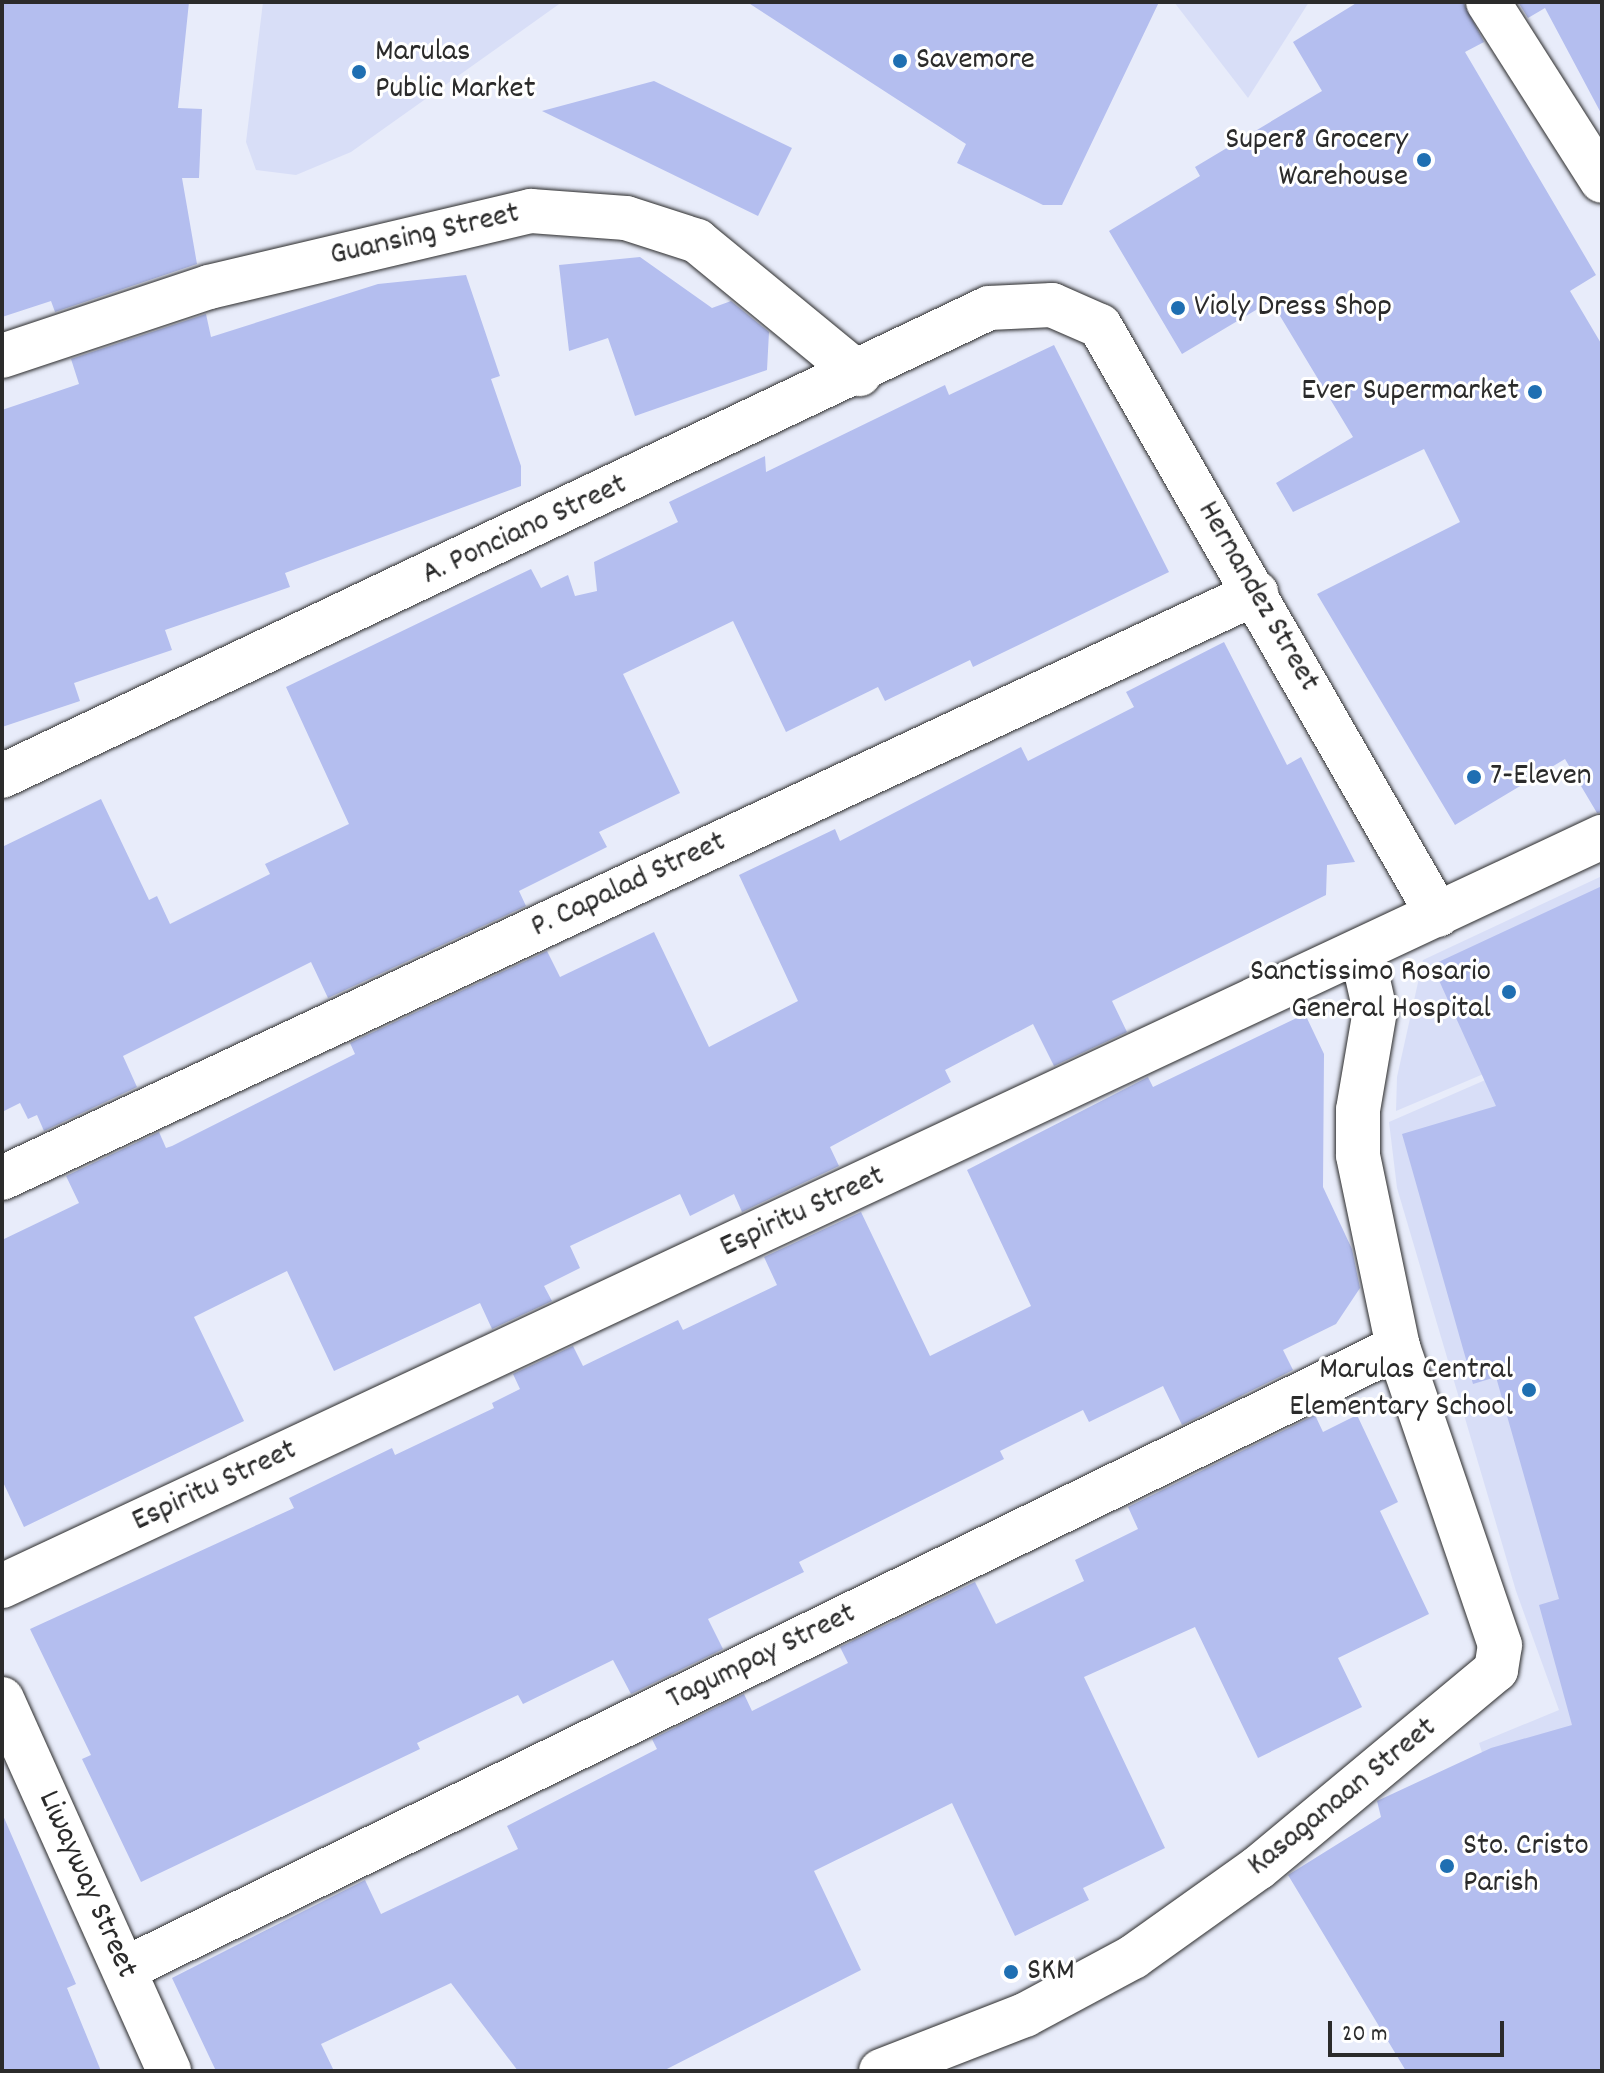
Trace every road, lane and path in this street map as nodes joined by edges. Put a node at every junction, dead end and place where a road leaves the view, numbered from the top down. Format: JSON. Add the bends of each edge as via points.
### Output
{"nodes":[{"id":1,"x":1488,"y":2,"type":"edge"},
{"id":2,"x":1602,"y":181,"type":"edge"},
{"id":3,"x":1052,"y":305,"type":"joint"},
{"id":4,"x":2,"y":356,"type":"edge"},
{"id":5,"x":859,"y":374,"type":"junction"},
{"id":6,"x":1256,"y":593,"type":"junction"},
{"id":7,"x":2,"y":776,"type":"edge"},
{"id":8,"x":1602,"y":837,"type":"edge"},
{"id":9,"x":1438,"y":915,"type":"junction"},
{"id":10,"x":1362,"y":954,"type":"junction"},
{"id":11,"x":2,"y":1178,"type":"edge"},
{"id":12,"x":1398,"y":1347,"type":"junction"},
{"id":13,"x":2,"y":1586,"type":"edge"},
{"id":14,"x":2,"y":1699,"type":"edge"},
{"id":15,"x":125,"y":1969,"type":"junction"},
{"id":16,"x":169,"y":2071,"type":"edge"},
{"id":17,"x":881,"y":2071,"type":"edge"}],
"edges":[{"from":1,"to":2,"type":"street"},
{"from":3,"to":5,"type":"street","name":"A. Ponciano Street","via":[[989,308]]},
{"from":3,"to":6,"type":"street","name":"Hernandez Street","via":[[1100,326]]},
{"from":4,"to":5,"type":"street","name":"Guansing Street","via":[[209,287],[531,211],[626,218],[697,241]]},
{"from":5,"to":7,"type":"street","name":"A. Ponciano Street"},
{"from":6,"to":9,"type":"street","name":"Hernandez Street"},
{"from":6,"to":11,"type":"street","name":"P. Capalad Street"},
{"from":8,"to":9,"type":"street","name":"Espiritu Street"},
{"from":9,"to":10,"type":"street","name":"Espiritu Street"},
{"from":10,"to":12,"type":"street","via":[[1375,1011],[1358,1110],[1358,1155]]},
{"from":10,"to":13,"type":"street","name":"Espiritu Street"},
{"from":12,"to":15,"type":"street","name":"Tagumpay Street"},
{"from":12,"to":17,"type":"street","name":"Kasaganaan Street","via":[[1500,1645],[1496,1670],[1258,1868],[1133,1957],[1025,2015]]},
{"from":14,"to":15,"type":"street","name":"Liwayway Street"},
{"from":15,"to":16,"type":"street","name":"Liwayway Street"}]}
